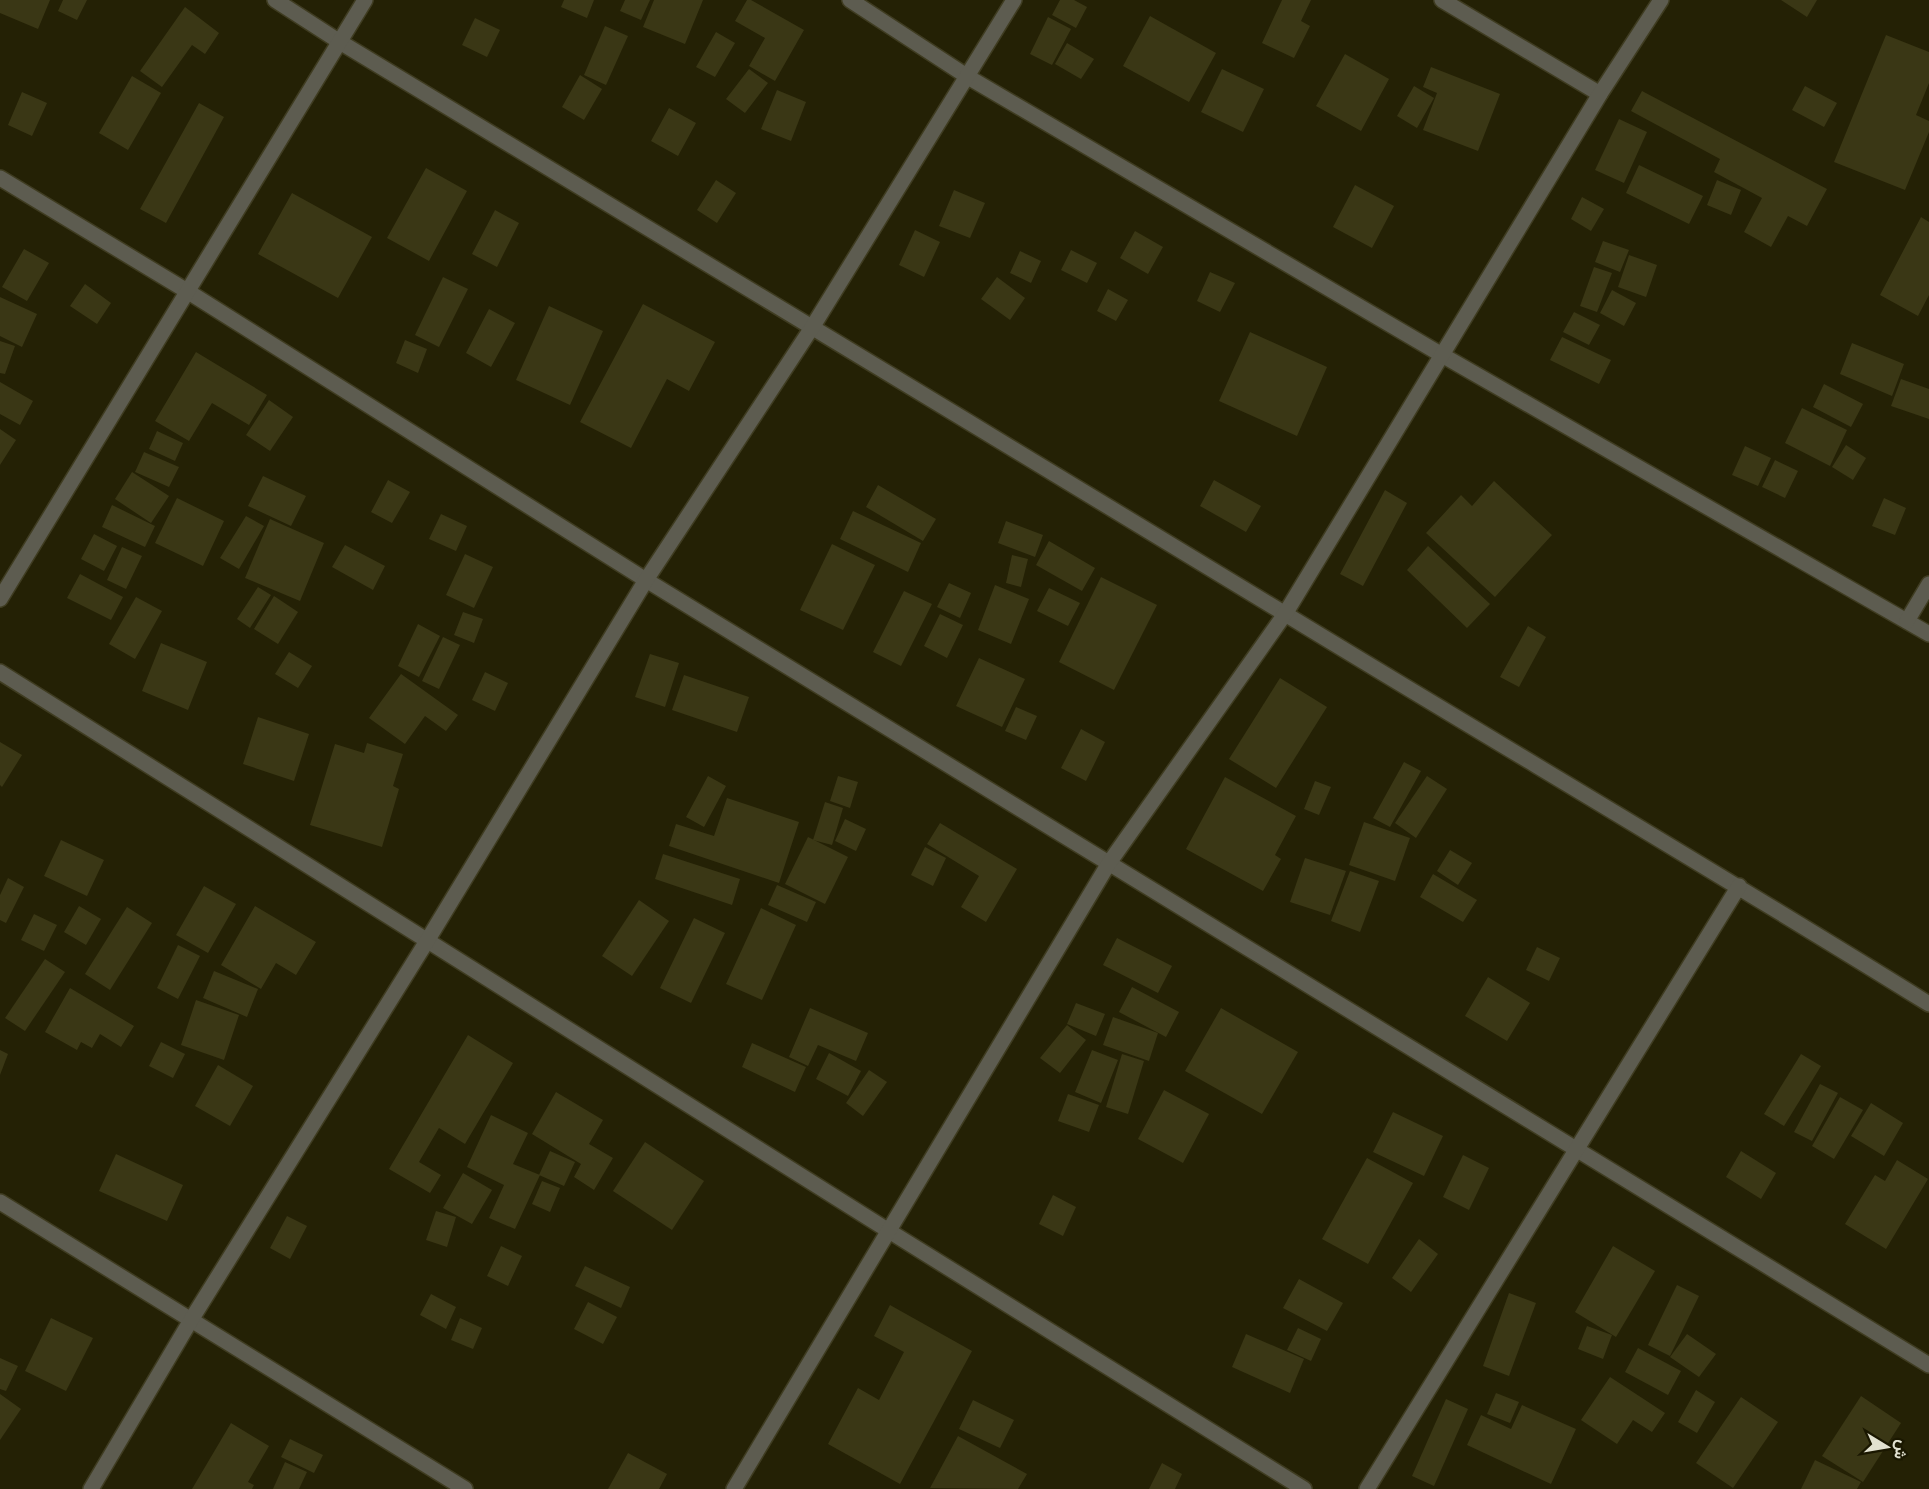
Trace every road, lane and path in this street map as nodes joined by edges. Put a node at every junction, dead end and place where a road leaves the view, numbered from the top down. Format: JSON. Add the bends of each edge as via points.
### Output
{"nodes":[{"id":1,"x":275,"y":0,"type":"edge"},
{"id":2,"x":365,"y":0,"type":"edge"},
{"id":3,"x":850,"y":0,"type":"edge"},
{"id":4,"x":1014,"y":0,"type":"edge"},
{"id":5,"x":1442,"y":0,"type":"edge"},
{"id":6,"x":1661,"y":0,"type":"edge"},
{"id":7,"x":340,"y":42,"type":"junction"},
{"id":8,"x":968,"y":77,"type":"junction"},
{"id":9,"x":1600,"y":94,"type":"junction"},
{"id":10,"x":0,"y":178,"type":"edge"},
{"id":11,"x":187,"y":291,"type":"junction"},
{"id":12,"x":813,"y":326,"type":"junction"},
{"id":13,"x":1442,"y":355,"type":"junction"},
{"id":14,"x":646,"y":580,"type":"junction"},
{"id":15,"x":1929,"y":585,"type":"edge"},
{"id":16,"x":0,"y":598,"type":"edge"},
{"id":17,"x":1285,"y":614,"type":"junction"},
{"id":18,"x":1906,"y":621,"type":"junction"},
{"id":19,"x":1929,"y":634,"type":"edge"},
{"id":20,"x":0,"y":672,"type":"edge"},
{"id":21,"x":1109,"y":863,"type":"junction"},
{"id":22,"x":1739,"y":886,"type":"junction"},
{"id":23,"x":427,"y":941,"type":"junction"},
{"id":24,"x":1929,"y":1004,"type":"edge"},
{"id":25,"x":1577,"y":1150,"type":"junction"},
{"id":26,"x":0,"y":1202,"type":"edge"},
{"id":27,"x":889,"y":1232,"type":"junction"},
{"id":28,"x":191,"y":1320,"type":"junction"},
{"id":29,"x":1929,"y":1365,"type":"edge"},
{"id":30,"x":91,"y":1489,"type":"edge"},
{"id":31,"x":465,"y":1489,"type":"edge"},
{"id":32,"x":734,"y":1489,"type":"edge"},
{"id":33,"x":1304,"y":1489,"type":"edge"},
{"id":34,"x":1367,"y":1489,"type":"edge"}],
"edges":[{"from":1,"to":7,"type":"street"},
{"from":2,"to":7,"type":"street"},
{"from":3,"to":8,"type":"street"},
{"from":4,"to":8,"type":"street"},
{"from":5,"to":9,"type":"street"},
{"from":6,"to":9,"type":"street"},
{"from":7,"to":11,"type":"street"},
{"from":7,"to":12,"type":"street"},
{"from":8,"to":12,"type":"street"},
{"from":8,"to":13,"type":"street"},
{"from":9,"to":13,"type":"street"},
{"from":10,"to":11,"type":"street"},
{"from":11,"to":14,"type":"street"},
{"from":11,"to":16,"type":"street"},
{"from":12,"to":14,"type":"street"},
{"from":12,"to":17,"type":"street"},
{"from":13,"to":17,"type":"street"},
{"from":13,"to":18,"type":"street"},
{"from":14,"to":21,"type":"street"},
{"from":14,"to":23,"type":"street"},
{"from":15,"to":18,"type":"street"},
{"from":17,"to":21,"type":"street"},
{"from":17,"to":22,"type":"street"},
{"from":18,"to":19,"type":"street"},
{"from":20,"to":23,"type":"street"},
{"from":21,"to":25,"type":"street"},
{"from":21,"to":27,"type":"street"},
{"from":22,"to":24,"type":"street"},
{"from":22,"to":25,"type":"street"},
{"from":23,"to":27,"type":"street"},
{"from":23,"to":28,"type":"street"},
{"from":25,"to":29,"type":"street"},
{"from":25,"to":34,"type":"street"},
{"from":26,"to":28,"type":"street"},
{"from":27,"to":32,"type":"street"},
{"from":27,"to":33,"type":"street"},
{"from":28,"to":30,"type":"street"},
{"from":28,"to":31,"type":"street"}]}
